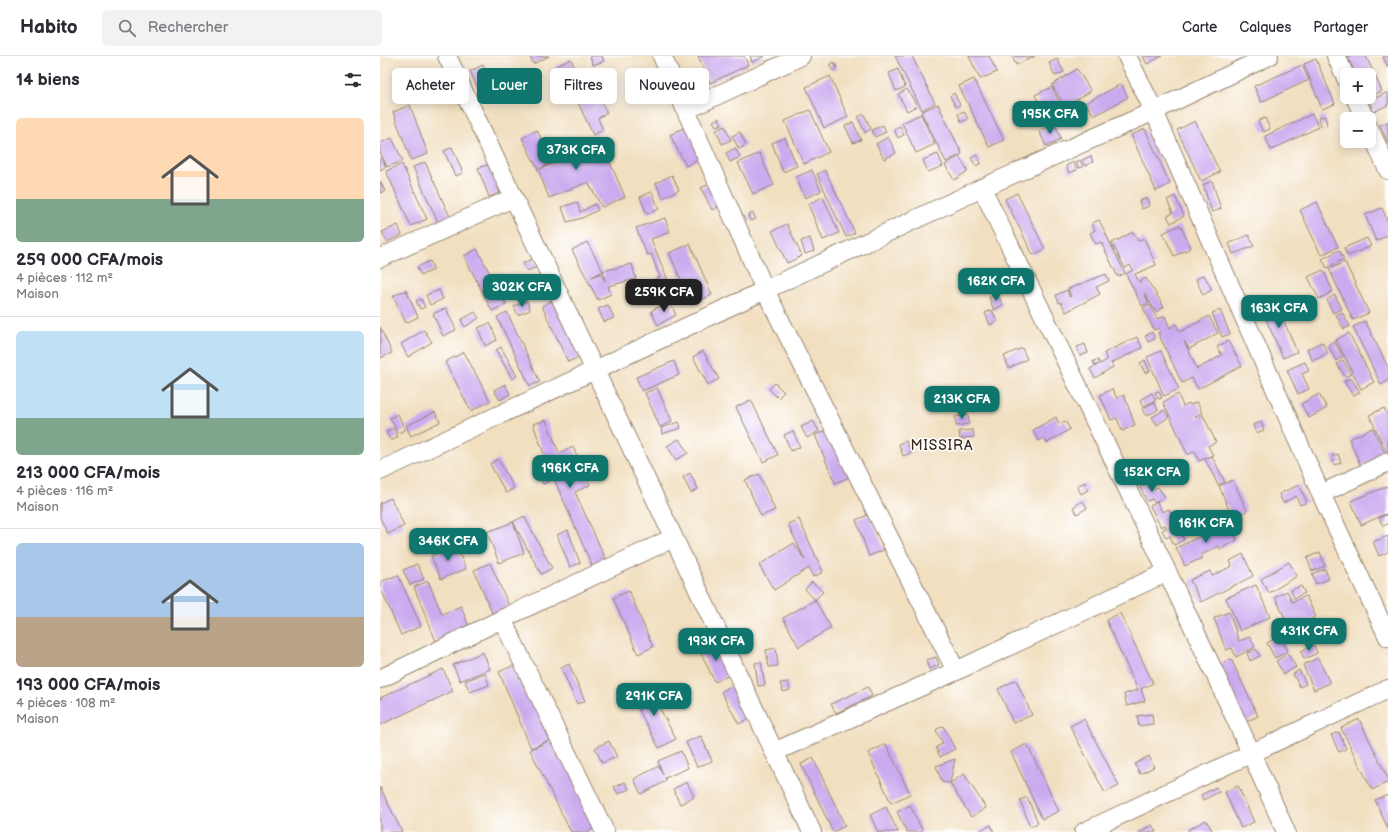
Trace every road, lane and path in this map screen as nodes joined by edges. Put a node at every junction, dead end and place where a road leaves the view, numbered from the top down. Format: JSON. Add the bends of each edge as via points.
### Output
{"nodes":[{"id":1,"x":447,"y":56,"type":"edge"},
{"id":2,"x":662,"y":56,"type":"edge"},
{"id":3,"x":801,"y":56,"type":"edge"},
{"id":4,"x":1128,"y":56,"type":"edge"},
{"id":5,"x":1269,"y":56,"type":"edge"},
{"id":6,"x":1336,"y":56,"type":"edge"},
{"id":7,"x":1342,"y":68,"type":"edge"},
{"id":8,"x":686,"y":110,"type":"junction"},
{"id":9,"x":1154,"y":111,"type":"junction"},
{"id":10,"x":1376,"y":143,"type":"edge"},
{"id":11,"x":1388,"y":170,"type":"edge"},
{"id":12,"x":982,"y":188,"type":"junction"},
{"id":13,"x":514,"y":198,"type":"junction"},
{"id":14,"x":380,"y":258,"type":"edge"},
{"id":15,"x":766,"y":290,"type":"junction"},
{"id":16,"x":595,"y":370,"type":"junction"},
{"id":17,"x":1388,"y":462,"type":"edge"},
{"id":18,"x":380,"y":472,"type":"edge"},
{"id":19,"x":1321,"y":494,"type":"junction"},
{"id":20,"x":674,"y":538,"type":"junction"},
{"id":21,"x":1167,"y":572,"type":"junction"},
{"id":22,"x":502,"y":619,"type":"junction"},
{"id":23,"x":1388,"y":637,"type":"edge"},
{"id":24,"x":956,"y":671,"type":"junction"},
{"id":25,"x":380,"y":679,"type":"edge"},
{"id":26,"x":1388,"y":688,"type":"edge"},
{"id":27,"x":774,"y":752,"type":"junction"},
{"id":28,"x":1252,"y":753,"type":"junction"},
{"id":29,"x":605,"y":832,"type":"edge"},
{"id":30,"x":812,"y":832,"type":"edge"},
{"id":31,"x":1084,"y":832,"type":"edge"},
{"id":32,"x":1286,"y":832,"type":"edge"}],
"edges":[{"from":1,"to":13,"type":"street"},
{"from":2,"to":8,"type":"street"},
{"from":3,"to":8,"type":"street"},
{"from":4,"to":9,"type":"street"},
{"from":5,"to":9,"type":"street"},
{"from":6,"to":7,"type":"street"},
{"from":8,"to":15,"type":"street"},
{"from":9,"to":12,"type":"street"},
{"from":9,"to":19,"type":"street"},
{"from":10,"to":11,"type":"street"},
{"from":12,"to":15,"type":"street"},
{"from":12,"to":21,"type":"street"},
{"from":13,"to":14,"type":"street"},
{"from":13,"to":16,"type":"street"},
{"from":15,"to":16,"type":"street"},
{"from":15,"to":24,"type":"street"},
{"from":16,"to":18,"type":"street"},
{"from":16,"to":20,"type":"street"},
{"from":17,"to":19,"type":"street"},
{"from":19,"to":23,"type":"street"},
{"from":20,"to":22,"type":"street"},
{"from":20,"to":27,"type":"street"},
{"from":21,"to":24,"type":"street"},
{"from":21,"to":28,"type":"street"},
{"from":22,"to":25,"type":"street"},
{"from":22,"to":29,"type":"street"},
{"from":24,"to":27,"type":"street"},
{"from":26,"to":28,"type":"street"},
{"from":27,"to":30,"type":"street"},
{"from":28,"to":31,"type":"street"},
{"from":28,"to":32,"type":"street"}]}
